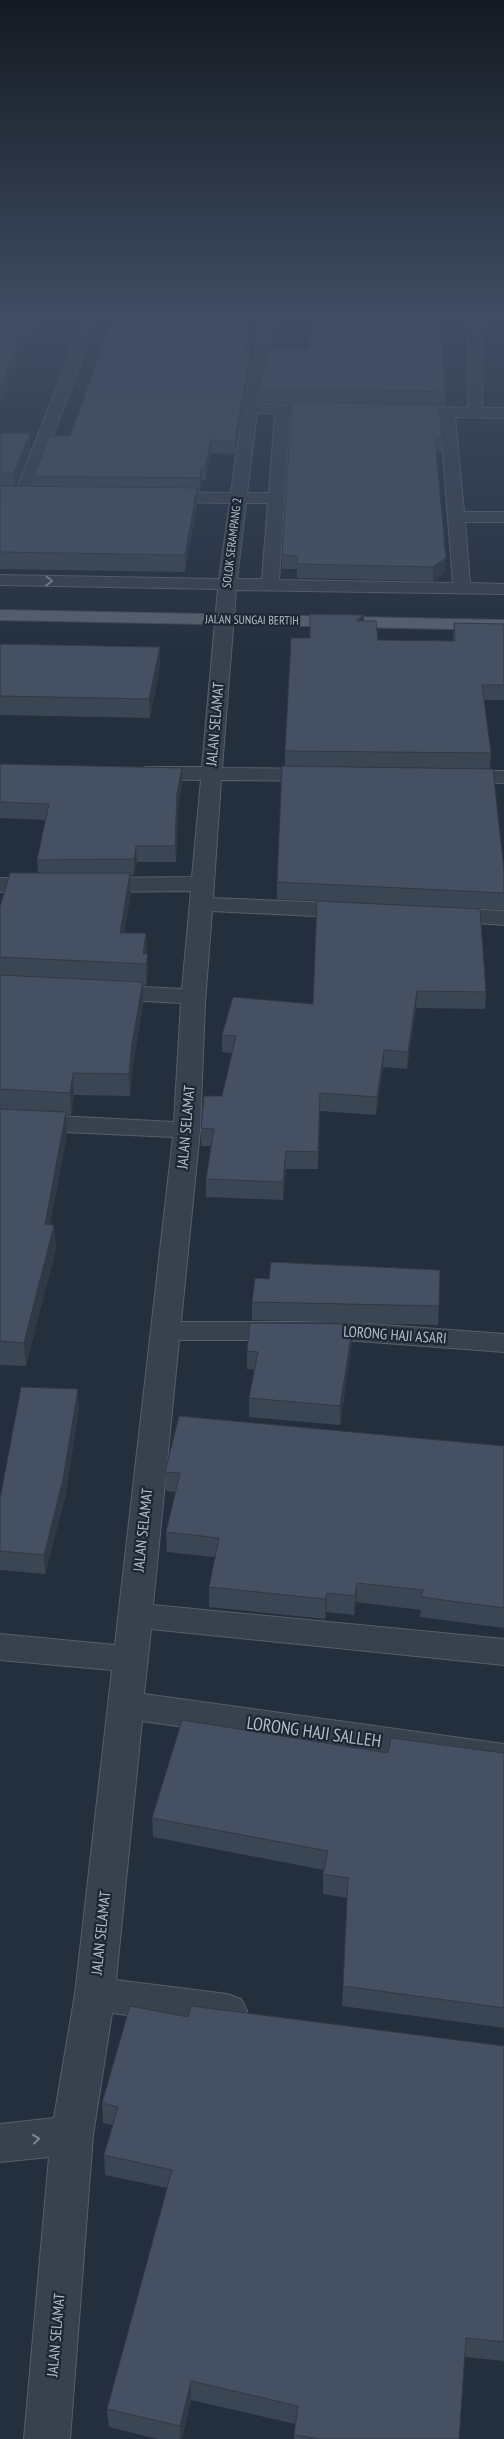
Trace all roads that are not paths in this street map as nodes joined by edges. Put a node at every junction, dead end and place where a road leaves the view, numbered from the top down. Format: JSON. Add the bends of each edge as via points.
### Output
{"nodes":[{"id":1,"x":41,"y":434,"type":"edge"},
{"id":2,"x":246,"y":434,"type":"edge"},
{"id":3,"x":281,"y":434,"type":"edge"},
{"id":4,"x":449,"y":434,"type":"edge"},
{"id":5,"x":42,"y":496,"type":"edge"},
{"id":6,"x":140,"y":497,"type":"edge"},
{"id":7,"x":237,"y":498,"type":"junction"},
{"id":8,"x":276,"y":498,"type":"junction"},
{"id":9,"x":456,"y":517,"type":"junction"},
{"id":10,"x":504,"y":517,"type":"edge"},
{"id":11,"x":0,"y":580,"type":"edge"},
{"id":12,"x":227,"y":585,"type":"junction"},
{"id":13,"x":270,"y":585,"type":"junction"},
{"id":14,"x":462,"y":588,"type":"junction"},
{"id":15,"x":504,"y":589,"type":"edge"},
{"id":16,"x":0,"y":615,"type":"edge"},
{"id":17,"x":223,"y":620,"type":"junction"},
{"id":18,"x":504,"y":625,"type":"edge"},
{"id":19,"x":125,"y":773,"type":"edge"},
{"id":20,"x":211,"y":774,"type":"junction"},
{"id":21,"x":337,"y":775,"type":"edge"},
{"id":22,"x":434,"y":776,"type":"edge"},
{"id":23,"x":504,"y":777,"type":"edge"},
{"id":24,"x":0,"y":885,"type":"edge"},
{"id":25,"x":202,"y":894,"type":"junction"},
{"id":26,"x":375,"y":912,"type":"edge"},
{"id":27,"x":422,"y":914,"type":"edge"},
{"id":28,"x":504,"y":918,"type":"edge"},
{"id":29,"x":87,"y":992,"type":"edge"},
{"id":30,"x":194,"y":997,"type":"junction"},
{"id":31,"x":0,"y":1121,"type":"edge"},
{"id":32,"x":187,"y":1130,"type":"junction"},
{"id":33,"x":166,"y":1331,"type":"junction"},
{"id":34,"x":504,"y":1343,"type":"edge"},
{"id":35,"x":134,"y":1615,"type":"junction"},
{"id":36,"x":0,"y":1646,"type":"edge"},
{"id":37,"x":504,"y":1652,"type":"edge"},
{"id":38,"x":130,"y":1659,"type":"junction"},
{"id":39,"x":125,"y":1705,"type":"junction"},
{"id":40,"x":504,"y":1758,"type":"edge"},
{"id":41,"x":95,"y":1994,"type":"junction"},
{"id":42,"x":260,"y":2016,"type":"edge"},
{"id":43,"x":72,"y":2135,"type":"junction"},
{"id":44,"x":0,"y":2143,"type":"edge"},
{"id":45,"x":47,"y":2439,"type":"edge"}],
"edges":[{"from":1,"to":5,"type":"street","via":[[15,496]]},
{"from":2,"to":7,"type":"street","name":"SOLOK SERAMPANG 2"},
{"from":3,"to":8,"type":"street"},
{"from":4,"to":9,"type":"street"},
{"from":6,"to":7,"type":"street"},
{"from":7,"to":8,"type":"street"},
{"from":7,"to":12,"type":"street","name":"SOLOK SERAMPANG 2"},
{"from":8,"to":13,"type":"street"},
{"from":9,"to":10,"type":"street"},
{"from":9,"to":14,"type":"street"},
{"from":11,"to":12,"type":"street","one_way":true},
{"from":12,"to":13,"type":"street"},
{"from":12,"to":17,"type":"street","name":"SOLOK SERAMPANG 2"},
{"from":13,"to":14,"type":"street"},
{"from":14,"to":15,"type":"street"},
{"from":16,"to":17,"type":"main road","name":"JALAN SUNGAI BERTIH"},
{"from":17,"to":18,"type":"main road","name":"JALAN SUNGAI BERTIH"},
{"from":17,"to":20,"type":"street","name":"JALAN SELAMAT"},
{"from":19,"to":20,"type":"street"},
{"from":20,"to":21,"type":"street"},
{"from":20,"to":25,"type":"street","name":"JALAN SELAMAT"},
{"from":22,"to":23,"type":"street"},
{"from":24,"to":25,"type":"street","via":[[72,885]]},
{"from":25,"to":26,"type":"street"},
{"from":25,"to":30,"type":"street","name":"JALAN SELAMAT"},
{"from":27,"to":28,"type":"street"},
{"from":29,"to":30,"type":"street"},
{"from":30,"to":32,"type":"street","name":"JALAN SELAMAT"},
{"from":31,"to":32,"type":"street"},
{"from":32,"to":33,"type":"street","name":"JALAN SELAMAT"},
{"from":33,"to":34,"type":"street","name":"LORONG HAJI ASARI","via":[[345,1331]]},
{"from":33,"to":35,"type":"street","name":"JALAN SELAMAT","via":[[170,1421]]},
{"from":35,"to":37,"type":"street"},
{"from":35,"to":38,"type":"street","name":"JALAN SELAMAT"},
{"from":36,"to":38,"type":"street"},
{"from":38,"to":39,"type":"street","name":"JALAN SELAMAT"},
{"from":39,"to":40,"type":"street","name":"LORONG HAJI SALLEH"},
{"from":39,"to":41,"type":"street","name":"JALAN SELAMAT"},
{"from":41,"to":42,"type":"street"},
{"from":41,"to":43,"type":"street","name":"JALAN SELAMAT"},
{"from":44,"to":43,"type":"street","one_way":true},
{"from":43,"to":45,"type":"street","name":"JALAN SELAMAT"}]}
